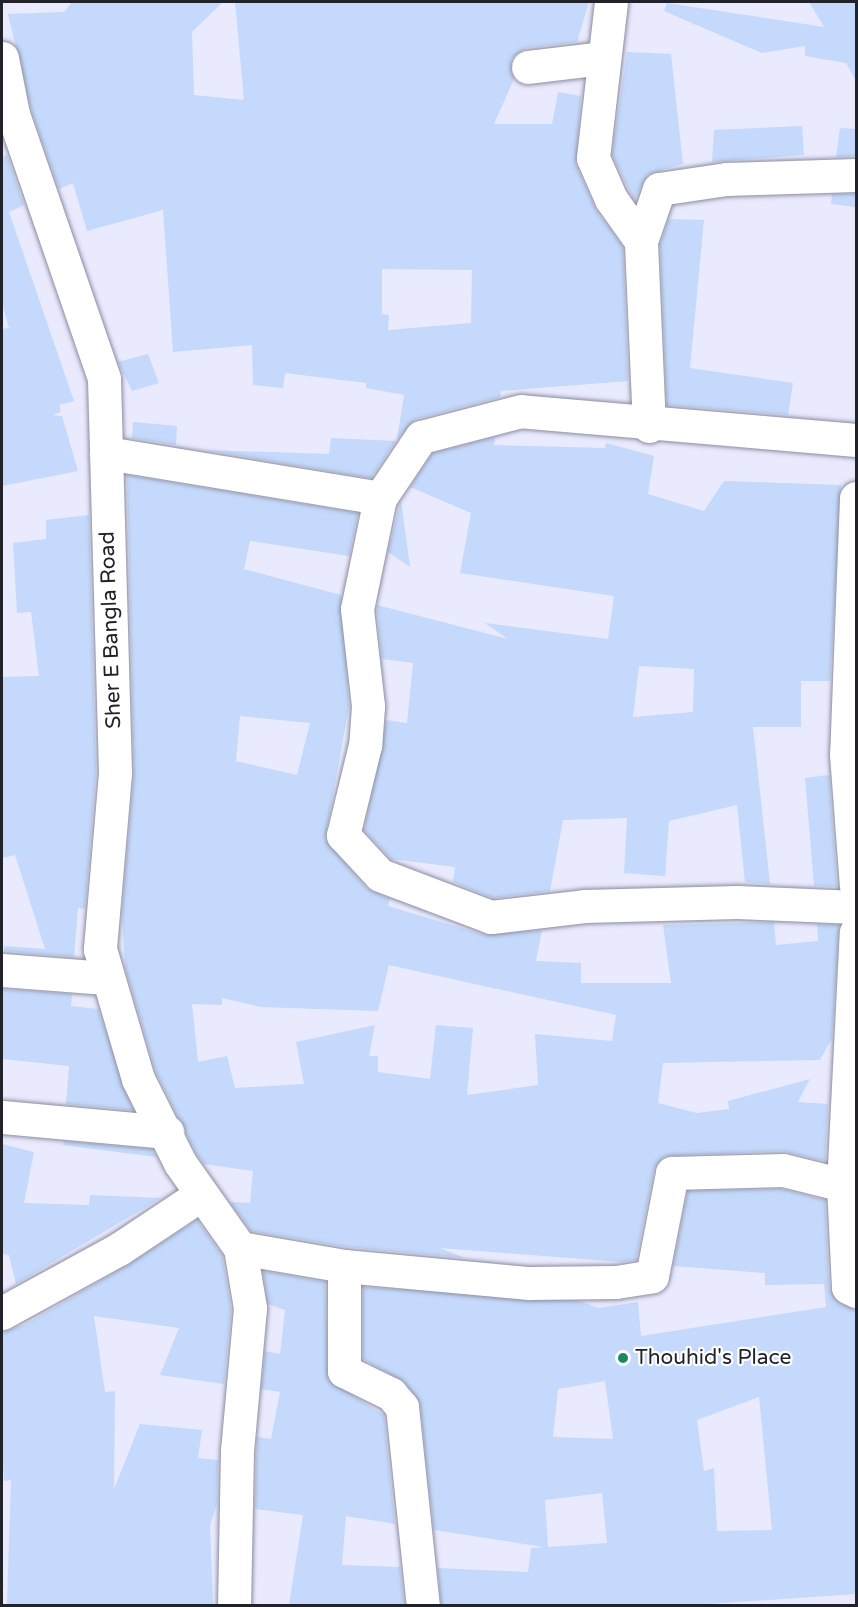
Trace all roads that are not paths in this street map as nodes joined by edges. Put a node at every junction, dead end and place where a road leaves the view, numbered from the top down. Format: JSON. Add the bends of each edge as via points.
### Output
{"nodes":[{"id":1,"x":611,"y":2,"type":"edge"},
{"id":2,"x":2,"y":58,"type":"edge"},
{"id":3,"x":602,"y":58,"type":"junction"},
{"id":4,"x":528,"y":67,"type":"dead end"},
{"id":5,"x":7,"y":114,"type":"edge"},
{"id":6,"x":856,"y":175,"type":"edge"},
{"id":7,"x":641,"y":241,"type":"junction"},
{"id":8,"x":650,"y":426,"type":"junction"},
{"id":9,"x":856,"y":440,"type":"edge"},
{"id":10,"x":106,"y":453,"type":"junction"},
{"id":11,"x":380,"y":498,"type":"junction"},
{"id":12,"x":856,"y":498,"type":"edge"},
{"id":13,"x":856,"y":886,"type":"edge"},
{"id":14,"x":856,"y":907,"type":"edge"},
{"id":15,"x":856,"y":932,"type":"edge"},
{"id":16,"x":2,"y":970,"type":"edge"},
{"id":17,"x":106,"y":978,"type":"junction"},
{"id":18,"x":2,"y":1117,"type":"edge"},
{"id":19,"x":167,"y":1132,"type":"junction"},
{"id":20,"x":843,"y":1185,"type":"junction"},
{"id":21,"x":200,"y":1196,"type":"junction"},
{"id":22,"x":240,"y":1248,"type":"junction"},
{"id":23,"x":344,"y":1266,"type":"junction"},
{"id":24,"x":856,"y":1291,"type":"edge"},
{"id":25,"x":2,"y":1313,"type":"edge"},
{"id":26,"x":234,"y":1605,"type":"edge"},
{"id":27,"x":423,"y":1605,"type":"edge"}],
"edges":[{"from":1,"to":3,"type":"street"},
{"from":2,"to":5,"type":"street","name":"Sher E Bangla Road"},
{"from":3,"to":4,"type":"street"},
{"from":3,"to":7,"type":"street","via":[[593,158],[611,199]]},
{"from":5,"to":10,"type":"street","name":"Sher E Bangla Road","via":[[104,379]]},
{"from":6,"to":7,"type":"street","via":[[726,179],[659,189]]},
{"from":7,"to":8,"type":"street"},
{"from":8,"to":9,"type":"street"},
{"from":8,"to":11,"type":"street","via":[[521,411],[421,437]]},
{"from":10,"to":11,"type":"street"},
{"from":10,"to":17,"type":"street","name":"Sher E Bangla Road","via":[[115,773],[99,921]]},
{"from":11,"to":14,"type":"street","via":[[357,609],[368,706],[365,745],[344,835],[380,875],[491,916],[584,906],[690,903]]},
{"from":12,"to":13,"type":"street","via":[[846,754]]},
{"from":15,"to":20,"type":"street"},
{"from":16,"to":17,"type":"street"},
{"from":17,"to":19,"type":"street","name":"Sher E Bangla Road","via":[[138,1078]]},
{"from":18,"to":19,"type":"street"},
{"from":19,"to":21,"type":"street","name":"Sher E Bangla Road"},
{"from":20,"to":23,"type":"street","via":[[783,1170],[672,1173],[652,1276],[530,1283]]},
{"from":20,"to":24,"type":"street","via":[[848,1287]]},
{"from":21,"to":22,"type":"street","name":"Sher E Bangla Road"},
{"from":21,"to":25,"type":"street","via":[[119,1249]]},
{"from":22,"to":23,"type":"street"},
{"from":22,"to":26,"type":"street","via":[[250,1308],[237,1451]]},
{"from":23,"to":27,"type":"street","via":[[344,1371],[391,1394],[402,1407]]}]}
